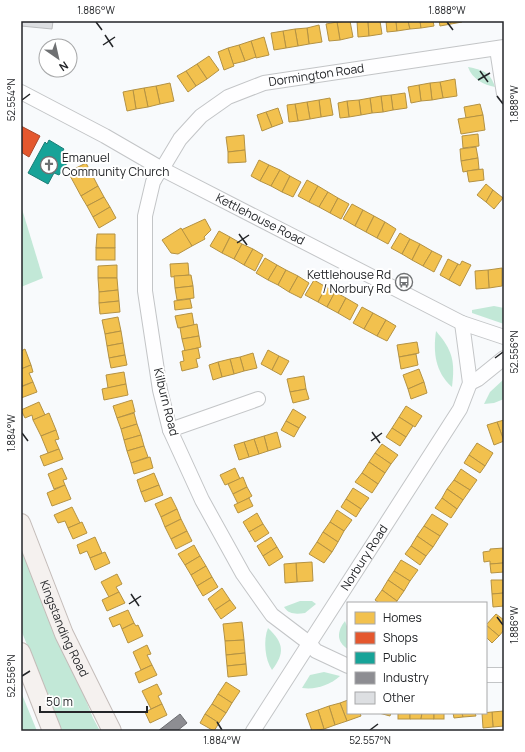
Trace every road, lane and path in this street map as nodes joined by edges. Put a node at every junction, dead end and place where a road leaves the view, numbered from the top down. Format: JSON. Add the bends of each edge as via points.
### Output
{"nodes":[{"id":1,"x":500,"y":48,"type":"edge"},
{"id":2,"x":21,"y":92,"type":"edge"},
{"id":3,"x":504,"y":94,"type":"edge"},
{"id":4,"x":162,"y":169,"type":"junction"},
{"id":5,"x":462,"y":323,"type":"junction"},
{"id":6,"x":504,"y":337,"type":"edge"},
{"id":7,"x":504,"y":358,"type":"edge"},
{"id":8,"x":470,"y":383,"type":"junction"},
{"id":9,"x":258,"y":399,"type":"dead end"},
{"id":10,"x":170,"y":430,"type":"junction"},
{"id":11,"x":21,"y":523,"type":"edge"},
{"id":12,"x":309,"y":644,"type":"junction"},
{"id":13,"x":21,"y":652,"type":"edge"},
{"id":14,"x":347,"y":666,"type":"edge"},
{"id":15,"x":487,"y":675,"type":"edge"},
{"id":16,"x":504,"y":675,"type":"edge"},
{"id":17,"x":52,"y":731,"type":"edge"},
{"id":18,"x":112,"y":731,"type":"edge"},
{"id":19,"x":253,"y":731,"type":"edge"}],
"edges":[{"from":1,"to":3,"type":"street"},
{"from":1,"to":4,"type":"street","name":"Dormington Road","via":[[264,83],[228,97],[202,116],[180,139]]},
{"from":2,"to":4,"type":"street","name":"Kettlehouse Road"},
{"from":4,"to":5,"type":"street","name":"Kettlehouse Road"},
{"from":4,"to":10,"type":"street","name":"Kilburn Road","via":[[153,182],[145,216],[145,291],[160,390]]},
{"from":5,"to":6,"type":"street","name":"Kettlehouse Road"},
{"from":5,"to":8,"type":"street","name":"Norbury Road"},
{"from":7,"to":8,"type":"street"},
{"from":8,"to":12,"type":"street","name":"Norbury Road","via":[[455,417]]},
{"from":9,"to":10,"type":"street"},
{"from":10,"to":12,"type":"street","name":"Kilburn Road","via":[[202,500],[243,574],[272,615]]},
{"from":11,"to":18,"type":"main road","name":"Kingstanding Road","via":[[64,634]]},
{"from":12,"to":14,"type":"street","name":"Kilburn Road","via":[[316,651]]},
{"from":12,"to":19,"type":"street","name":"Norbury Road"},
{"from":13,"to":17,"type":"main road"},
{"from":15,"to":16,"type":"street"}]}
